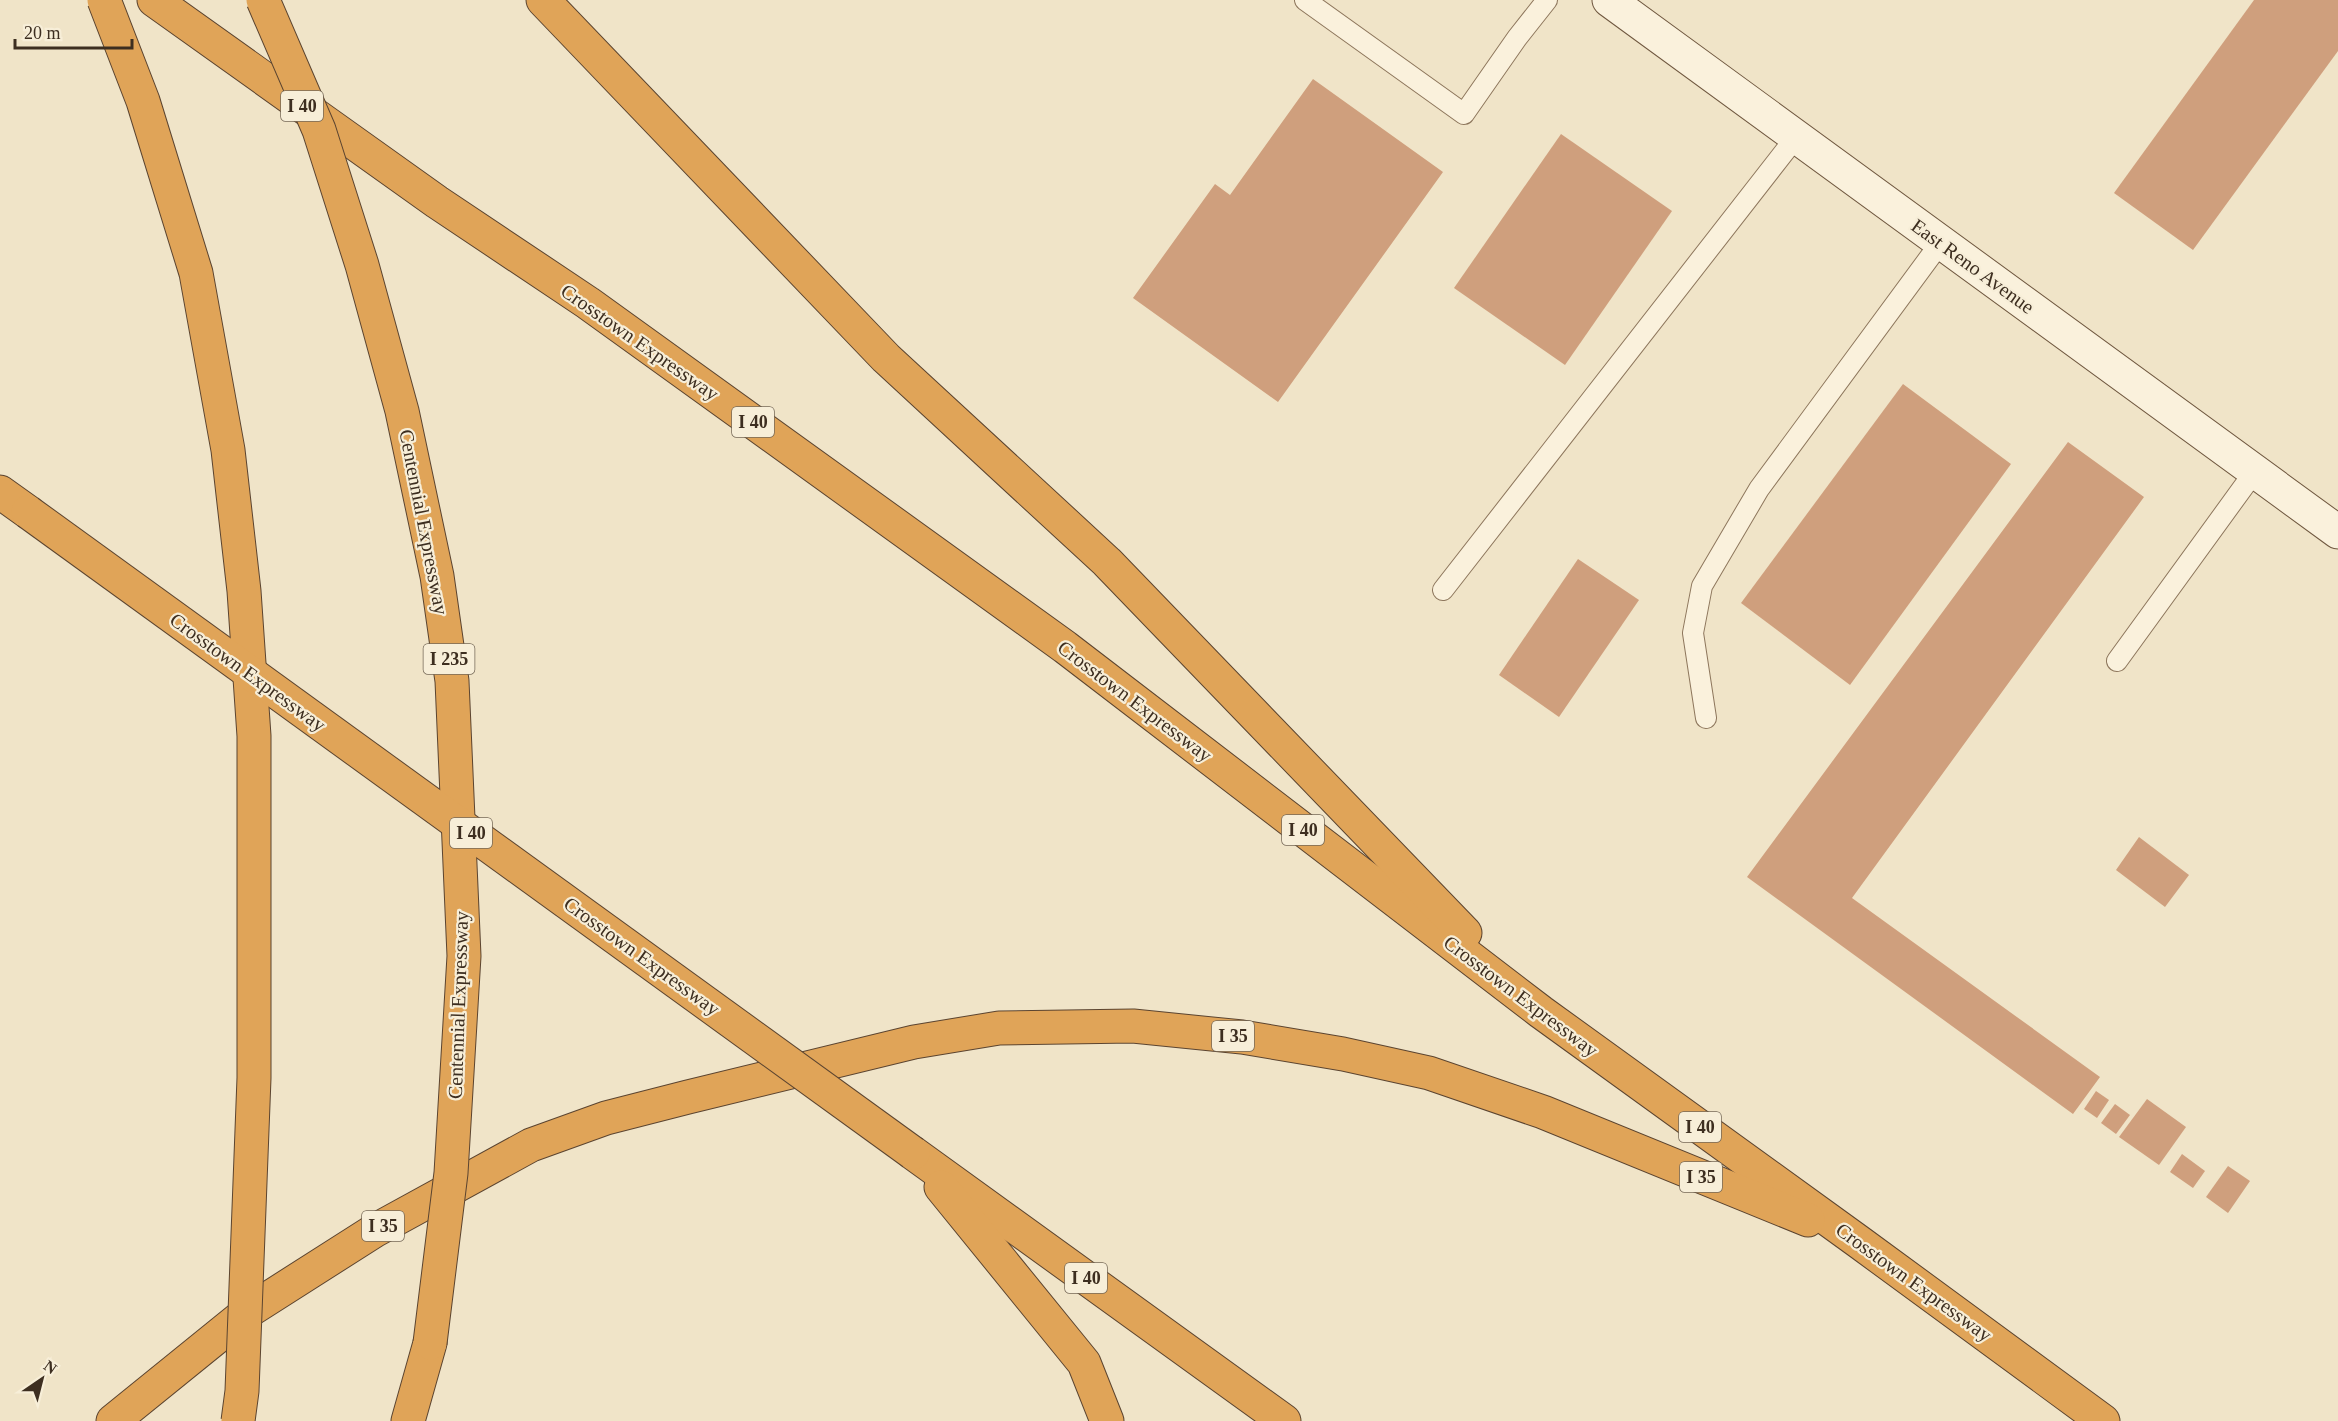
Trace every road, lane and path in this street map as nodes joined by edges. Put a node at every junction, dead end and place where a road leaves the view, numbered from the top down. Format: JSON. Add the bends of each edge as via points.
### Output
{"nodes":[{"id":1,"x":104,"y":0,"type":"edge"},
{"id":2,"x":154,"y":0,"type":"edge"},
{"id":3,"x":263,"y":0,"type":"edge"},
{"id":4,"x":543,"y":0,"type":"edge"},
{"id":5,"x":1305,"y":0,"type":"edge"},
{"id":6,"x":1547,"y":0,"type":"edge"},
{"id":7,"x":1609,"y":0,"type":"edge"},
{"id":8,"x":1796,"y":137,"type":"junction"},
{"id":9,"x":1941,"y":242,"type":"junction"},
{"id":10,"x":2255,"y":471,"type":"junction"},
{"id":11,"x":0,"y":492,"type":"edge"},
{"id":12,"x":2338,"y":532,"type":"edge"},
{"id":13,"x":1443,"y":590,"type":"dead end"},
{"id":14,"x":2117,"y":661,"type":"dead end"},
{"id":15,"x":1706,"y":718,"type":"dead end"},
{"id":16,"x":1541,"y":1012,"type":"junction"},
{"id":17,"x":913,"y":1153,"type":"junction"},
{"id":18,"x":1859,"y":1242,"type":"junction"},
{"id":19,"x":430,"y":1343,"type":"junction"},
{"id":20,"x":1271,"y":1412,"type":"edge"},
{"id":21,"x":113,"y":1421,"type":"edge"},
{"id":22,"x":238,"y":1421,"type":"edge"},
{"id":23,"x":408,"y":1421,"type":"edge"},
{"id":24,"x":431,"y":1421,"type":"edge"},
{"id":25,"x":1107,"y":1421,"type":"edge"},
{"id":26,"x":2103,"y":1421,"type":"edge"}],
"edges":[{"from":1,"to":22,"type":"highway","bridge":true,"via":[[143,101],[196,273],[228,450],[244,591],[254,736],[254,1078]]},
{"from":2,"to":16,"type":"highway","name":"Crosstown Expressway","number":"I 40","via":[[437,202],[588,303],[1065,647]]},
{"from":3,"to":19,"type":"highway","name":"Centennial Expressway","number":"I 235","bridge":true,"via":[[319,130],[366,276],[407,433],[437,576],[452,681],[464,965],[451,1173]]},
{"from":4,"to":16,"type":"highway","via":[[886,358],[1107,562]]},
{"from":5,"to":6,"type":"lane","via":[[1464,114]]},
{"from":7,"to":8,"type":"main road","name":"East Reno Avenue"},
{"from":8,"to":9,"type":"main road","name":"East Reno Avenue"},
{"from":8,"to":13,"type":"lane"},
{"from":9,"to":10,"type":"main road","name":"East Reno Avenue"},
{"from":9,"to":15,"type":"lane","via":[[1759,489],[1702,586],[1693,633]]},
{"from":10,"to":12,"type":"main road","name":"East Reno Avenue"},
{"from":10,"to":14,"type":"lane"},
{"from":11,"to":17,"type":"highway","name":"Crosstown Expressway","number":"I 40","bridge":true},
{"from":16,"to":18,"type":"highway","name":"Crosstown Expressway","number":"I 40"},
{"from":17,"to":20,"type":"highway","name":"Crosstown Expressway","number":"I 40"},
{"from":17,"to":25,"type":"highway","via":[[1084,1363]]},
{"from":18,"to":21,"type":"highway","number":"I 35","via":[[1543,1112],[1429,1073],[1242,1037],[1133,1026],[999,1028],[914,1042],[678,1099],[606,1118],[531,1145],[375,1231],[250,1310]]},
{"from":18,"to":26,"type":"highway","name":"Crosstown Expressway","number":"I 35"},
{"from":19,"to":23,"type":"highway","name":"Centennial Expressway","number":"I 235"},
{"from":19,"to":24,"type":"highway"}]}
